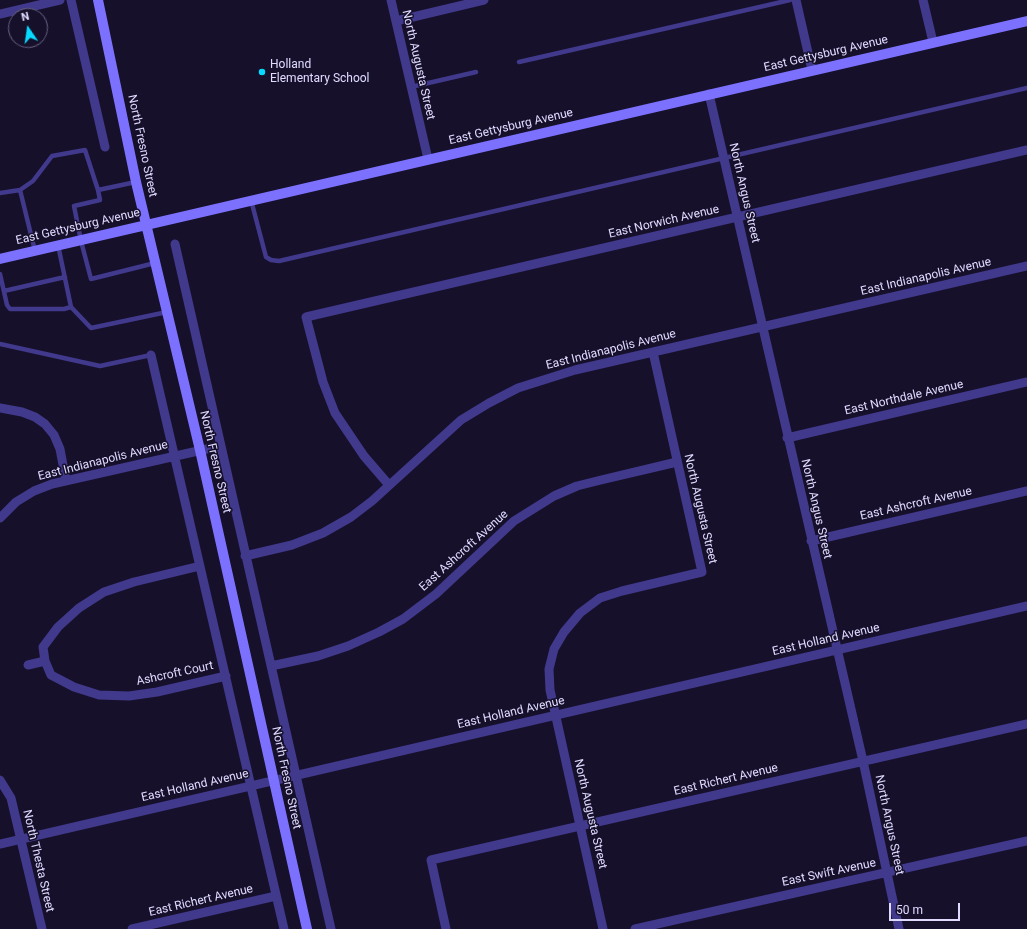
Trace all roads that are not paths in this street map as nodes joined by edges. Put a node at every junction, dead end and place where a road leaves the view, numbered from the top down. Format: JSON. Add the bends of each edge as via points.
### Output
{"nodes":[{"id":1,"x":60,"y":0,"type":"edge"},
{"id":2,"x":71,"y":0,"type":"edge"},
{"id":3,"x":98,"y":0,"type":"edge"},
{"id":4,"x":391,"y":0,"type":"edge"},
{"id":5,"x":484,"y":0,"type":"edge"},
{"id":6,"x":790,"y":0,"type":"edge"},
{"id":7,"x":796,"y":0,"type":"edge"},
{"id":8,"x":923,"y":0,"type":"edge"},
{"id":9,"x":0,"y":14,"type":"edge"},
{"id":10,"x":396,"y":21,"type":"junction"},
{"id":11,"x":1027,"y":21,"type":"edge"},
{"id":12,"x":933,"y":42,"type":"junction"},
{"id":13,"x":519,"y":62,"type":"dead end"},
{"id":14,"x":812,"y":70,"type":"junction"},
{"id":15,"x":476,"y":72,"type":"dead end"},
{"id":16,"x":411,"y":87,"type":"junction"},
{"id":17,"x":1027,"y":88,"type":"edge"},
{"id":18,"x":709,"y":94,"type":"junction"},
{"id":19,"x":105,"y":147,"type":"dead end"},
{"id":20,"x":1027,"y":150,"type":"edge"},
{"id":21,"x":724,"y":158,"type":"junction"},
{"id":22,"x":428,"y":159,"type":"junction"},
{"id":23,"x":136,"y":182,"type":"junction"},
{"id":24,"x":20,"y":190,"type":"junction"},
{"id":25,"x":98,"y":190,"type":"junction"},
{"id":26,"x":0,"y":193,"type":"edge"},
{"id":27,"x":251,"y":200,"type":"junction"},
{"id":28,"x":737,"y":217,"type":"junction"},
{"id":29,"x":146,"y":225,"type":"junction"},
{"id":30,"x":81,"y":241,"type":"junction"},
{"id":31,"x":175,"y":244,"type":"dead end"},
{"id":32,"x":58,"y":245,"type":"junction"},
{"id":33,"x":35,"y":251,"type":"junction"},
{"id":34,"x":0,"y":259,"type":"edge"},
{"id":35,"x":155,"y":263,"type":"junction"},
{"id":36,"x":1027,"y":266,"type":"edge"},
{"id":37,"x":0,"y":274,"type":"edge"},
{"id":38,"x":65,"y":277,"type":"junction"},
{"id":39,"x":4,"y":291,"type":"junction"},
{"id":40,"x":71,"y":307,"type":"junction"},
{"id":41,"x":167,"y":312,"type":"junction"},
{"id":42,"x":762,"y":327,"type":"junction"},
{"id":43,"x":0,"y":344,"type":"edge"},
{"id":44,"x":653,"y":352,"type":"junction"},
{"id":45,"x":151,"y":355,"type":"joint"},
{"id":46,"x":1027,"y":382,"type":"edge"},
{"id":47,"x":0,"y":408,"type":"edge"},
{"id":48,"x":787,"y":438,"type":"junction"},
{"id":49,"x":220,"y":446,"type":"junction"},
{"id":50,"x":200,"y":450,"type":"junction"},
{"id":51,"x":175,"y":456,"type":"junction"},
{"id":52,"x":677,"y":462,"type":"junction"},
{"id":53,"x":66,"y":481,"type":"junction"},
{"id":54,"x":389,"y":485,"type":"junction"},
{"id":55,"x":1027,"y":491,"type":"edge"},
{"id":56,"x":0,"y":518,"type":"edge"},
{"id":57,"x":811,"y":541,"type":"junction"},
{"id":58,"x":245,"y":556,"type":"junction"},
{"id":59,"x":200,"y":566,"type":"junction"},
{"id":60,"x":1027,"y":606,"type":"edge"},
{"id":61,"x":836,"y":650,"type":"junction"},
{"id":62,"x":45,"y":661,"type":"junction"},
{"id":63,"x":28,"y":665,"type":"dead end"},
{"id":64,"x":271,"y":666,"type":"junction"},
{"id":65,"x":226,"y":676,"type":"junction"},
{"id":66,"x":555,"y":715,"type":"junction"},
{"id":67,"x":1027,"y":724,"type":"edge"},
{"id":68,"x":863,"y":761,"type":"junction"},
{"id":69,"x":296,"y":775,"type":"junction"},
{"id":70,"x":0,"y":780,"type":"edge"},
{"id":71,"x":273,"y":781,"type":"junction"},
{"id":72,"x":250,"y":786,"type":"junction"},
{"id":73,"x":581,"y":826,"type":"junction"},
{"id":74,"x":21,"y":839,"type":"junction"},
{"id":75,"x":1027,"y":841,"type":"edge"},
{"id":76,"x":0,"y":844,"type":"edge"},
{"id":77,"x":887,"y":873,"type":"junction"},
{"id":78,"x":276,"y":896,"type":"junction"},
{"id":79,"x":42,"y":929,"type":"edge"},
{"id":80,"x":132,"y":929,"type":"edge"},
{"id":81,"x":284,"y":929,"type":"edge"},
{"id":82,"x":307,"y":929,"type":"edge"},
{"id":83,"x":331,"y":929,"type":"edge"},
{"id":84,"x":446,"y":929,"type":"edge"},
{"id":85,"x":604,"y":929,"type":"edge"},
{"id":86,"x":635,"y":929,"type":"edge"},
{"id":87,"x":900,"y":929,"type":"edge"}],
"edges":[{"from":1,"to":9,"type":"street"},
{"from":2,"to":19,"type":"street"},
{"from":3,"to":23,"type":"street","name":"North Fresno Street"},
{"from":4,"to":10,"type":"street","name":"North Augusta Street"},
{"from":5,"to":10,"type":"street"},
{"from":6,"to":13,"type":"lane"},
{"from":7,"to":14,"type":"street"},
{"from":8,"to":12,"type":"street"},
{"from":10,"to":16,"type":"street","name":"North Augusta Street"},
{"from":11,"to":12,"type":"street","name":"East Gettysburg Avenue"},
{"from":12,"to":14,"type":"street","name":"East Gettysburg Avenue"},
{"from":14,"to":18,"type":"street","name":"East Gettysburg Avenue"},
{"from":15,"to":16,"type":"lane"},
{"from":16,"to":22,"type":"street","name":"North Augusta Street"},
{"from":17,"to":21,"type":"lane"},
{"from":18,"to":21,"type":"street","name":"North Angus Street"},
{"from":18,"to":22,"type":"street","name":"East Gettysburg Avenue"},
{"from":20,"to":28,"type":"street","name":"East Norwich Avenue"},
{"from":21,"to":27,"type":"lane","via":[[279,261],[266,257]]},
{"from":21,"to":28,"type":"street","name":"North Angus Street"},
{"from":22,"to":27,"type":"street","name":"East Gettysburg Avenue"},
{"from":23,"to":25,"type":"lane"},
{"from":23,"to":29,"type":"street","name":"North Fresno Street"},
{"from":24,"to":25,"type":"lane","via":[[33,181],[52,156],[85,150]]},
{"from":24,"to":26,"type":"lane"},
{"from":24,"to":33,"type":"lane"},
{"from":25,"to":30,"type":"lane","via":[[100,200],[74,206]]},
{"from":27,"to":29,"type":"street","name":"East Gettysburg Avenue"},
{"from":28,"to":42,"type":"street","name":"North Angus Street"},
{"from":28,"to":54,"type":"street","name":"East Norwich Avenue","via":[[306,317],[318,368],[336,413],[364,456]]},
{"from":29,"to":30,"type":"street","name":"East Gettysburg Avenue"},
{"from":29,"to":35,"type":"street","name":"North Fresno Street"},
{"from":30,"to":32,"type":"street","name":"East Gettysburg Avenue"},
{"from":30,"to":35,"type":"lane","via":[[91,279]]},
{"from":31,"to":49,"type":"street","name":"North Fresno Street"},
{"from":32,"to":33,"type":"street","name":"East Gettysburg Avenue"},
{"from":32,"to":38,"type":"lane"},
{"from":33,"to":34,"type":"street","name":"East Gettysburg Avenue"},
{"from":35,"to":41,"type":"street","name":"North Fresno Street"},
{"from":36,"to":42,"type":"street","name":"East Indianapolis Avenue"},
{"from":37,"to":39,"type":"lane"},
{"from":38,"to":39,"type":"lane"},
{"from":38,"to":40,"type":"lane"},
{"from":39,"to":40,"type":"lane","via":[[10,309]]},
{"from":40,"to":41,"type":"lane","via":[[91,328]]},
{"from":41,"to":50,"type":"street","name":"North Fresno Street"},
{"from":42,"to":44,"type":"street","name":"East Indianapolis Avenue"},
{"from":42,"to":48,"type":"street","name":"North Angus Street"},
{"from":43,"to":45,"type":"lane","via":[[100,366]]},
{"from":44,"to":52,"type":"street","name":"North Augusta Street"},
{"from":44,"to":54,"type":"street","name":"East Indianapolis Avenue","via":[[546,378],[489,402],[461,420]]},
{"from":45,"to":51,"type":"street"},
{"from":46,"to":48,"type":"street","name":"East Northdale Avenue"},
{"from":47,"to":53,"type":"street","via":[[22,412],[45,424],[54,435],[60,449]]},
{"from":48,"to":57,"type":"street","name":"North Angus Street"},
{"from":49,"to":50,"type":"street","name":"East Indianapolis Avenue"},
{"from":49,"to":58,"type":"street","name":"North Fresno Street"},
{"from":50,"to":51,"type":"street","name":"East Indianapolis Avenue"},
{"from":50,"to":71,"type":"street","name":"North Fresno Street"},
{"from":51,"to":53,"type":"street","name":"East Indianapolis Avenue"},
{"from":51,"to":59,"type":"street"},
{"from":52,"to":64,"type":"street","name":"East Ashcroft Avenue","via":[[577,486],[554,496],[514,521],[436,594],[403,619],[348,646],[318,656]]},
{"from":52,"to":66,"type":"street","name":"North Augusta Street","via":[[702,572],[600,598],[580,612],[554,649],[549,669]]},
{"from":53,"to":56,"type":"street","name":"East Indianapolis Avenue","via":[[34,491],[16,502]]},
{"from":54,"to":58,"type":"street","name":"East Indianapolis Avenue","via":[[350,517],[323,533],[292,545]]},
{"from":55,"to":57,"type":"street","name":"East Ashcroft Avenue"},
{"from":57,"to":61,"type":"street","name":"North Angus Street"},
{"from":58,"to":64,"type":"street","name":"North Fresno Street"},
{"from":59,"to":62,"type":"street","via":[[104,592],[79,608],[58,627],[43,647]]},
{"from":59,"to":65,"type":"street"},
{"from":60,"to":61,"type":"street","name":"East Holland Avenue"},
{"from":61,"to":66,"type":"street","name":"East Holland Avenue"},
{"from":61,"to":68,"type":"street","name":"North Angus Street"},
{"from":62,"to":63,"type":"street"},
{"from":62,"to":65,"type":"street","name":"Ashcroft Court","via":[[51,675],[99,695],[129,696],[157,692]]},
{"from":64,"to":69,"type":"street","name":"North Fresno Street"},
{"from":65,"to":72,"type":"street"},
{"from":66,"to":69,"type":"street","name":"East Holland Avenue"},
{"from":66,"to":73,"type":"street","name":"North Augusta Street"},
{"from":67,"to":68,"type":"street","name":"East Richert Avenue"},
{"from":68,"to":73,"type":"street","name":"East Richert Avenue"},
{"from":68,"to":77,"type":"street","name":"North Angus Street"},
{"from":69,"to":71,"type":"street","name":"East Holland Avenue"},
{"from":69,"to":83,"type":"street","name":"North Fresno Street"},
{"from":70,"to":74,"type":"street","name":"North Thesta Street","via":[[11,798]]},
{"from":71,"to":72,"type":"street","name":"East Holland Avenue"},
{"from":71,"to":82,"type":"street","name":"North Fresno Street"},
{"from":72,"to":74,"type":"street","name":"East Holland Avenue"},
{"from":72,"to":78,"type":"street"},
{"from":73,"to":84,"type":"street","name":"East Richert Avenue","via":[[431,860]]},
{"from":73,"to":85,"type":"street","name":"North Augusta Street"},
{"from":74,"to":76,"type":"street","name":"East Holland Avenue"},
{"from":74,"to":79,"type":"street","name":"North Thesta Street"},
{"from":75,"to":77,"type":"street","name":"East Swift Avenue"},
{"from":77,"to":86,"type":"street","name":"East Swift Avenue"},
{"from":77,"to":87,"type":"street","name":"North Angus Street"},
{"from":78,"to":80,"type":"street","name":"East Richert Avenue"},
{"from":78,"to":81,"type":"street"}]}
